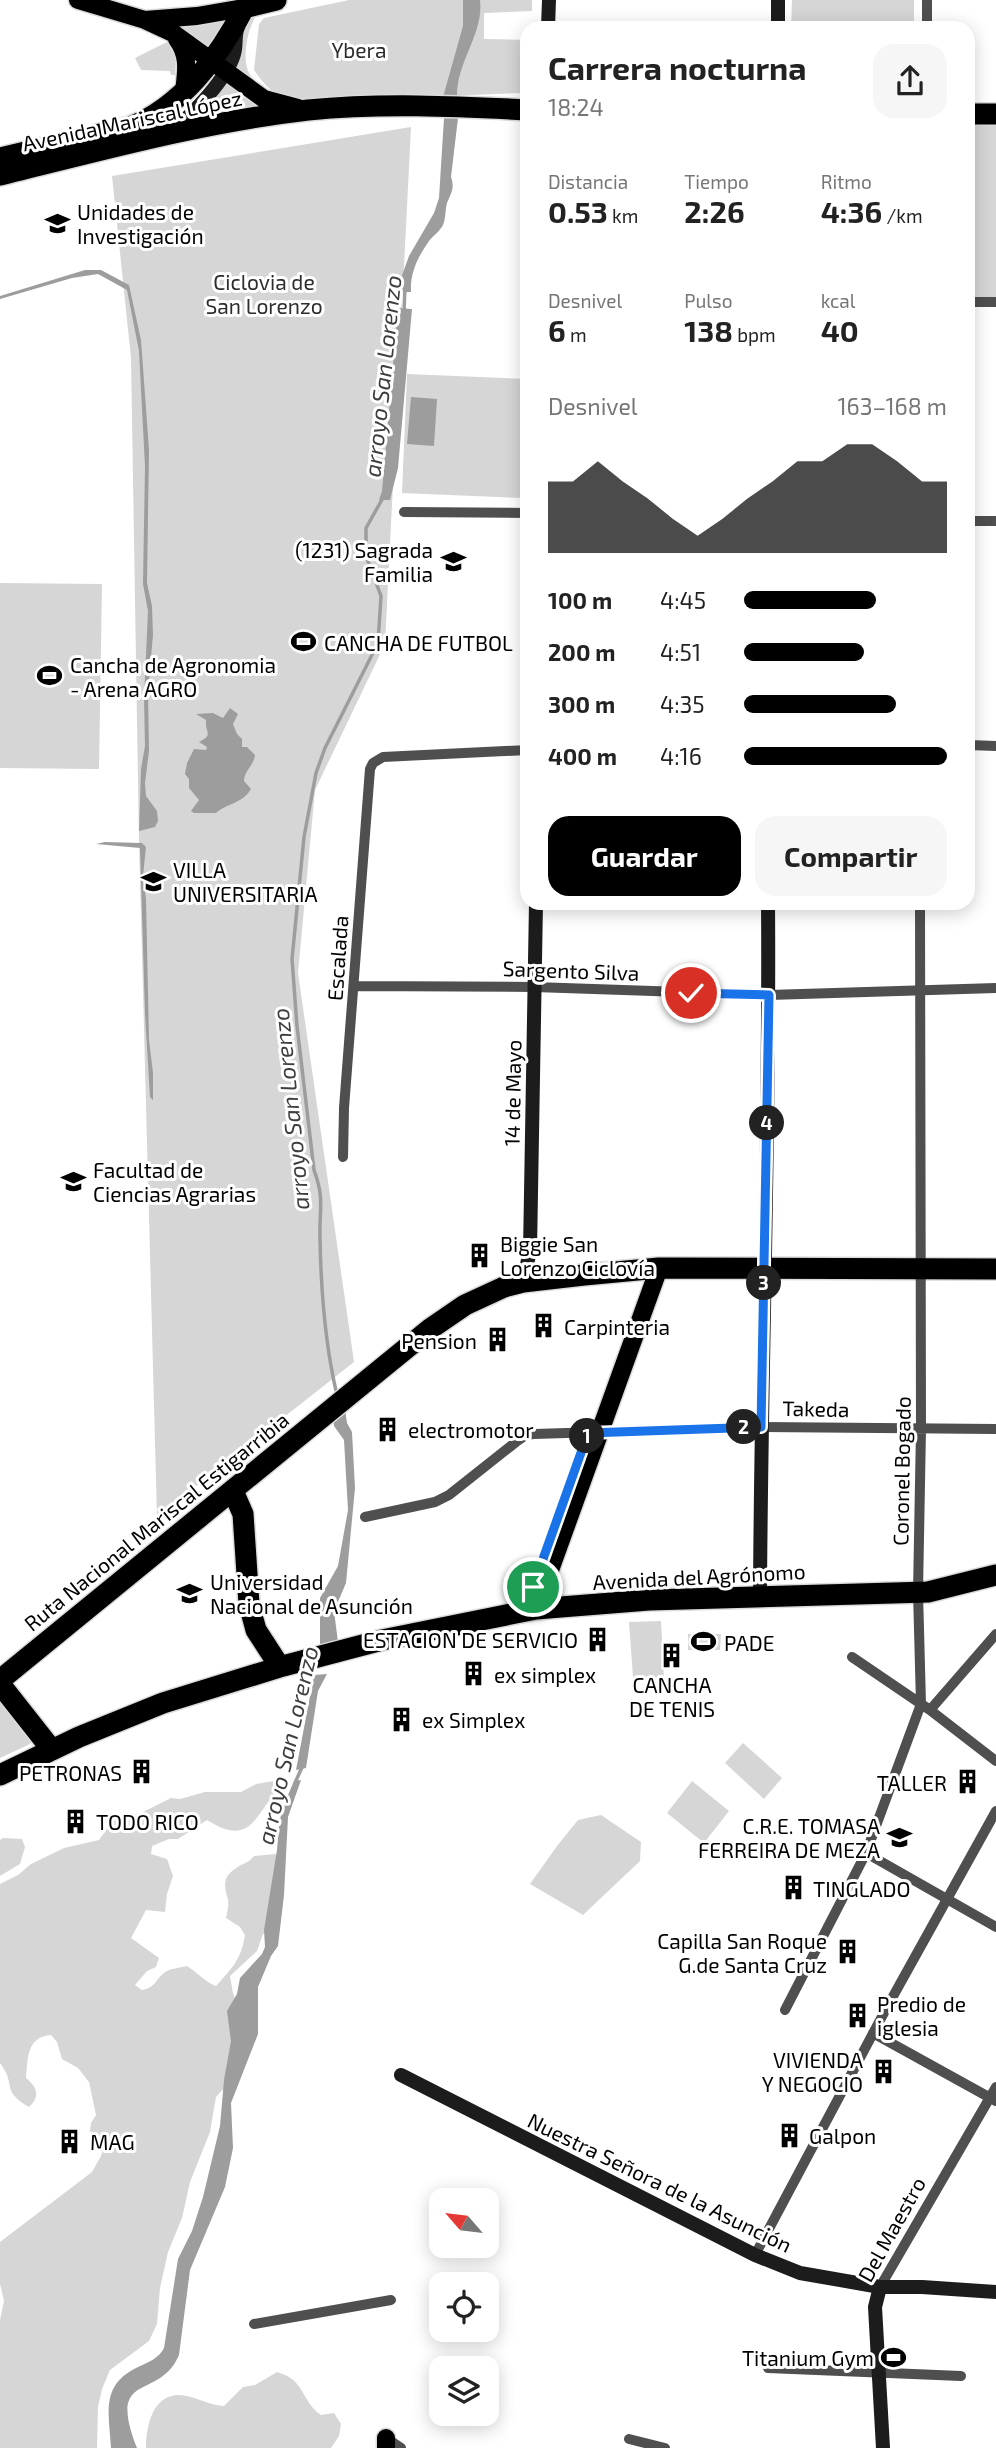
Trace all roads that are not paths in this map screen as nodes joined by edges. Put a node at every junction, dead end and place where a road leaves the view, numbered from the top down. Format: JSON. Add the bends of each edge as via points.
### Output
{"nodes":[{"id":1,"x":78,"y":0,"type":"edge"},
{"id":2,"x":276,"y":0,"type":"edge"},
{"id":3,"x":549,"y":0,"type":"edge"},
{"id":4,"x":778,"y":0,"type":"edge"},
{"id":5,"x":927,"y":0,"type":"edge"},
{"id":6,"x":244,"y":4,"type":"edge"},
{"id":7,"x":145,"y":20,"type":"junction"},
{"id":8,"x":548,"y":21,"type":"edge"},
{"id":9,"x":778,"y":21,"type":"edge"},
{"id":10,"x":927,"y":21,"type":"edge"},
{"id":11,"x":173,"y":33,"type":"junction"},
{"id":12,"x":217,"y":66,"type":"junction"},
{"id":13,"x":184,"y":92,"type":"junction"},
{"id":14,"x":309,"y":110,"type":"junction"},
{"id":15,"x":520,"y":110,"type":"edge"},
{"id":16,"x":975,"y":114,"type":"edge"},
{"id":17,"x":996,"y":114,"type":"edge"},
{"id":18,"x":172,"y":132,"type":"junction"},
{"id":19,"x":0,"y":158,"type":"edge"},
{"id":20,"x":0,"y":175,"type":"edge"},
{"id":21,"x":975,"y":302,"type":"edge"},
{"id":22,"x":996,"y":302,"type":"edge"},
{"id":23,"x":404,"y":512,"type":"dead end"},
{"id":24,"x":520,"y":513,"type":"edge"},
{"id":25,"x":975,"y":521,"type":"edge"},
{"id":26,"x":996,"y":521,"type":"edge"},
{"id":27,"x":975,"y":745,"type":"edge"},
{"id":28,"x":996,"y":746,"type":"edge"},
{"id":29,"x":520,"y":750,"type":"edge"},
{"id":30,"x":536,"y":910,"type":"edge"},
{"id":31,"x":768,"y":910,"type":"edge"},
{"id":32,"x":920,"y":910,"type":"edge"},
{"id":33,"x":354,"y":986,"type":"junction"},
{"id":34,"x":534,"y":987,"type":"junction"},
{"id":35,"x":996,"y":988,"type":"edge"},
{"id":36,"x":919,"y":989,"type":"junction"},
{"id":37,"x":769,"y":995,"type":"junction"},
{"id":38,"x":343,"y":1157,"type":"dead end"},
{"id":39,"x":653,"y":1269,"type":"junction"},
{"id":40,"x":764,"y":1269,"type":"junction"},
{"id":41,"x":996,"y":1269,"type":"edge"},
{"id":42,"x":921,"y":1271,"type":"junction"},
{"id":43,"x":523,"y":1282,"type":"junction"},
{"id":44,"x":761,"y":1427,"type":"junction"},
{"id":45,"x":921,"y":1429,"type":"junction"},
{"id":46,"x":996,"y":1429,"type":"edge"},
{"id":47,"x":594,"y":1432,"type":"junction"},
{"id":48,"x":233,"y":1491,"type":"junction"},
{"id":49,"x":365,"y":1517,"type":"dead end"},
{"id":50,"x":996,"y":1575,"type":"edge"},
{"id":51,"x":918,"y":1592,"type":"junction"},
{"id":52,"x":760,"y":1596,"type":"junction"},
{"id":53,"x":536,"y":1609,"type":"junction"},
{"id":54,"x":996,"y":1634,"type":"edge"},
{"id":55,"x":852,"y":1657,"type":"dead end"},
{"id":56,"x":282,"y":1666,"type":"junction"},
{"id":57,"x":0,"y":1682,"type":"edge"},
{"id":58,"x":925,"y":1707,"type":"junction"},
{"id":59,"x":51,"y":1750,"type":"junction"},
{"id":60,"x":996,"y":1761,"type":"edge"},
{"id":61,"x":0,"y":1775,"type":"edge"},
{"id":62,"x":996,"y":1811,"type":"edge"},
{"id":63,"x":866,"y":1853,"type":"junction"},
{"id":64,"x":946,"y":1899,"type":"junction"},
{"id":65,"x":996,"y":1927,"type":"edge"},
{"id":66,"x":785,"y":2010,"type":"dead end"},
{"id":67,"x":873,"y":2033,"type":"junction"},
{"id":68,"x":401,"y":2075,"type":"dead end"},
{"id":69,"x":994,"y":2095,"type":"edge"},
{"id":70,"x":755,"y":2255,"type":"junction"},
{"id":71,"x":880,"y":2287,"type":"junction"},
{"id":72,"x":996,"y":2292,"type":"edge"},
{"id":73,"x":391,"y":2300,"type":"dead end"},
{"id":74,"x":254,"y":2324,"type":"dead end"},
{"id":75,"x":768,"y":2368,"type":"dead end"},
{"id":76,"x":880,"y":2374,"type":"junction"},
{"id":77,"x":961,"y":2376,"type":"dead end"},
{"id":78,"x":629,"y":2440,"type":"dead end"},
{"id":79,"x":665,"y":2448,"type":"edge"},
{"id":80,"x":883,"y":2448,"type":"edge"}],
"edges":[{"from":1,"to":7,"type":"main road"},
{"from":2,"to":6,"type":"highway"},
{"from":3,"to":8,"type":"street"},
{"from":4,"to":9,"type":"street"},
{"from":5,"to":10,"type":"street"},
{"from":6,"to":7,"type":"main road","via":[[197,16]]},
{"from":6,"to":12,"type":"highway","name":"Avenida Mariscal López"},
{"from":7,"to":11,"type":"main road"},
{"from":11,"to":12,"type":"main road"},
{"from":11,"to":13,"type":"main road","via":[[188,61]]},
{"from":12,"to":13,"type":"highway","name":"Avenida Mariscal López"},
{"from":12,"to":14,"type":"main road","via":[[264,99]]},
{"from":12,"to":18,"type":"street","via":[[208,96]]},
{"from":13,"to":19,"type":"highway","name":"Avenida Mariscal López","via":[[150,119],[130,127]]},
{"from":14,"to":15,"type":"highway","name":"Avenida Mariscal López"},
{"from":14,"to":18,"type":"highway","name":"Avenida Mariscal López"},
{"from":16,"to":17,"type":"highway"},
{"from":18,"to":20,"type":"highway","name":"Avenida Mariscal López"},
{"from":21,"to":22,"type":"street"},
{"from":23,"to":24,"type":"street"},
{"from":25,"to":26,"type":"street"},
{"from":27,"to":28,"type":"street"},
{"from":29,"to":33,"type":"street","name":"Escalada","via":[[383,757],[373,763]]},
{"from":30,"to":34,"type":"street","name":"14 de Mayo"},
{"from":31,"to":37,"type":"street"},
{"from":32,"to":36,"type":"street","name":"Coronel Bogado"},
{"from":33,"to":34,"type":"street","name":"Sargento Silva"},
{"from":33,"to":38,"type":"street","name":"Escalada"},
{"from":34,"to":37,"type":"street","name":"Sargento Silva"},
{"from":34,"to":43,"type":"street","name":"14 de Mayo","via":[[530,1251]]},
{"from":35,"to":36,"type":"street","name":"Sargento Silva"},
{"from":36,"to":37,"type":"street","name":"Sargento Silva"},
{"from":36,"to":42,"type":"street","name":"Coronel Bogado"},
{"from":37,"to":40,"type":"street"},
{"from":39,"to":40,"type":"highway","name":"Ruta Nacional Mariscal Estigarribia"},
{"from":39,"to":43,"type":"highway","name":"Ruta Nacional Mariscal Estigarribia"},
{"from":39,"to":47,"type":"main road"},
{"from":40,"to":42,"type":"highway","name":"Ruta Nacional Mariscal Estigarribia"},
{"from":40,"to":44,"type":"street"},
{"from":41,"to":42,"type":"highway","name":"Ruta Nacional Mariscal Estigarribia"},
{"from":42,"to":45,"type":"street","name":"Coronel Bogado"},
{"from":43,"to":48,"type":"highway","name":"Ruta Nacional Mariscal Estigarribia","via":[[481,1296],[457,1310]]},
{"from":44,"to":45,"type":"street","name":"Takeda"},
{"from":44,"to":47,"type":"street","name":"Takeda"},
{"from":44,"to":52,"type":"street"},
{"from":45,"to":46,"type":"street","name":"Takeda"},
{"from":45,"to":51,"type":"street","name":"Coronel Bogado"},
{"from":47,"to":49,"type":"street","name":"Takeda","via":[[526,1436],[449,1495]]},
{"from":47,"to":53,"type":"main road"},
{"from":48,"to":56,"type":"highway","via":[[243,1514],[249,1604],[256,1630]]},
{"from":48,"to":57,"type":"highway","name":"Ruta Nacional Mariscal Estigarribia"},
{"from":50,"to":51,"type":"highway","name":"Avenida del Agrónomo"},
{"from":51,"to":52,"type":"highway","name":"Avenida del Agrónomo"},
{"from":51,"to":58,"type":"street","name":"Coronel Bogado"},
{"from":52,"to":53,"type":"highway","name":"Avenida del Agrónomo"},
{"from":53,"to":56,"type":"highway","name":"Avenida del Agrónomo"},
{"from":54,"to":58,"type":"street"},
{"from":55,"to":58,"type":"street"},
{"from":56,"to":59,"type":"highway","via":[[163,1703]]},
{"from":57,"to":59,"type":"highway"},
{"from":58,"to":60,"type":"street"},
{"from":58,"to":63,"type":"street","name":"Coronel Bogado"},
{"from":59,"to":61,"type":"highway"},
{"from":62,"to":64,"type":"street"},
{"from":63,"to":64,"type":"street"},
{"from":63,"to":66,"type":"street","name":"Coronel Bogado"},
{"from":64,"to":65,"type":"street"},
{"from":64,"to":67,"type":"street"},
{"from":67,"to":69,"type":"street"},
{"from":67,"to":70,"type":"street"},
{"from":68,"to":70,"type":"street","name":"Nuestra Señora de la Asunción"},
{"from":69,"to":71,"type":"street","name":"Del Maestro"},
{"from":70,"to":71,"type":"street","name":"Nuestra Señora de la Asunción","via":[[800,2273]]},
{"from":71,"to":72,"type":"street","name":"Nuestra Señora de la Asunción"},
{"from":71,"to":76,"type":"street","name":"Del Maestro","via":[[875,2307]]},
{"from":73,"to":74,"type":"street"},
{"from":75,"to":76,"type":"street"},
{"from":76,"to":77,"type":"street"},
{"from":76,"to":80,"type":"street","name":"Del Maestro"},
{"from":78,"to":79,"type":"street"}]}
